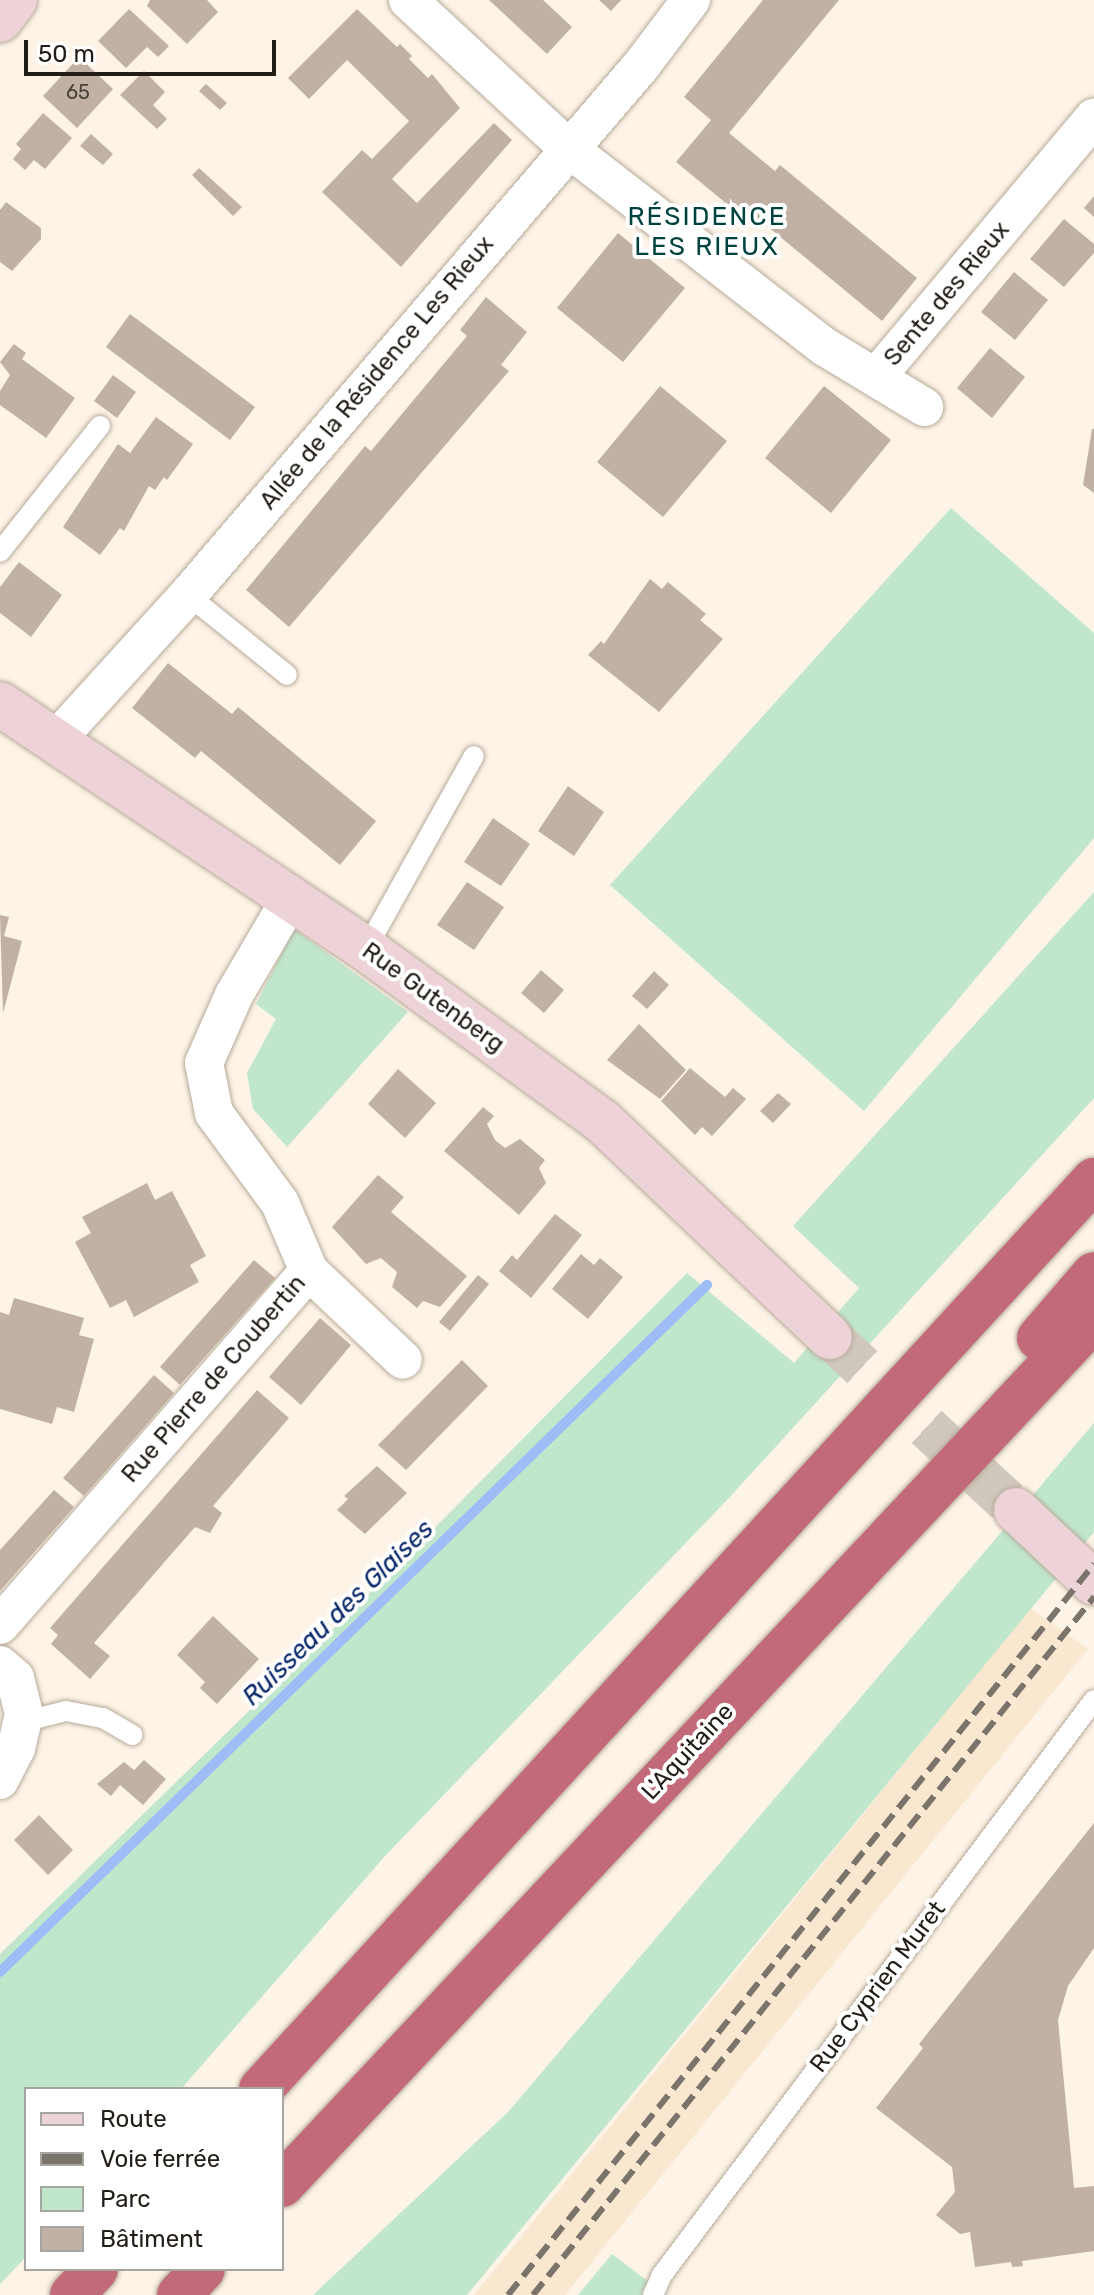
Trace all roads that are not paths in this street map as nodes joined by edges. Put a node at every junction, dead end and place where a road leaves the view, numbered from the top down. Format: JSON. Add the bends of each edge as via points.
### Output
{"nodes":[{"id":1,"x":15,"y":0,"type":"edge"},
{"id":2,"x":408,"y":0,"type":"edge"},
{"id":3,"x":691,"y":0,"type":"edge"},
{"id":4,"x":0,"y":20,"type":"edge"},
{"id":5,"x":1094,"y":118,"type":"edge"},
{"id":6,"x":568,"y":148,"type":"junction"},
{"id":7,"x":878,"y":375,"type":"junction"},
{"id":8,"x":924,"y":407,"type":"dead end"},
{"id":9,"x":100,"y":426,"type":"dead end"},
{"id":10,"x":0,"y":552,"type":"edge"},
{"id":11,"x":188,"y":595,"type":"junction"},
{"id":12,"x":287,"y":675,"type":"dead end"},
{"id":13,"x":0,"y":704,"type":"edge"},
{"id":14,"x":56,"y":740,"type":"junction"},
{"id":15,"x":474,"y":756,"type":"dead end"},
{"id":16,"x":291,"y":898,"type":"junction"},
{"id":17,"x":366,"y":949,"type":"junction"},
{"id":18,"x":1094,"y":1180,"type":"edge"},
{"id":19,"x":309,"y":1271,"type":"junction"},
{"id":20,"x":1094,"y":1274,"type":"edge"},
{"id":21,"x":1094,"y":1319,"type":"edge"},
{"id":22,"x":830,"y":1337,"type":"tunnel mouth"},
{"id":23,"x":403,"y":1360,"type":"dead end"},
{"id":24,"x":1016,"y":1510,"type":"tunnel mouth"},
{"id":25,"x":895,"y":1531,"type":"junction"},
{"id":26,"x":1094,"y":1583,"type":"edge"},
{"id":27,"x":0,"y":1625,"type":"edge"},
{"id":28,"x":0,"y":1665,"type":"edge"},
{"id":29,"x":1094,"y":1700,"type":"edge"},
{"id":30,"x":22,"y":1722,"type":"junction"},
{"id":31,"x":132,"y":1735,"type":"dead end"},
{"id":32,"x":0,"y":1780,"type":"edge"},
{"id":33,"x":263,"y":2087,"type":"edge"},
{"id":34,"x":284,"y":2183,"type":"edge"},
{"id":35,"x":94,"y":2271,"type":"edge"},
{"id":36,"x":201,"y":2271,"type":"edge"},
{"id":37,"x":72,"y":2295,"type":"edge"},
{"id":38,"x":179,"y":2295,"type":"edge"},
{"id":39,"x":653,"y":2295,"type":"edge"}],
"edges":[{"from":1,"to":4,"type":"street"},
{"from":2,"to":6,"type":"street","name":"Sente des Rieux"},
{"from":3,"to":6,"type":"street","name":"Allée de la Résidence Les Rieux"},
{"from":5,"to":7,"type":"street","name":"Sente des Rieux"},
{"from":6,"to":7,"type":"street","name":"Sente des Rieux","via":[[825,347]]},
{"from":6,"to":11,"type":"street","name":"Allée de la Résidence Les Rieux"},
{"from":7,"to":8,"type":"street"},
{"from":9,"to":10,"type":"lane"},
{"from":11,"to":12,"type":"lane"},
{"from":11,"to":14,"type":"street","name":"Allée de la Résidence Les Rieux"},
{"from":13,"to":14,"type":"street","name":"Rue Gutenberg"},
{"from":14,"to":16,"type":"street","name":"Rue Gutenberg"},
{"from":15,"to":17,"type":"lane"},
{"from":16,"to":17,"type":"street","name":"Rue Gutenberg"},
{"from":16,"to":19,"type":"street","name":"Rue Pierre de Coubertin","via":[[234,995],[204,1063],[214,1113],[280,1203]]},
{"from":17,"to":22,"type":"street","name":"Rue Gutenberg","via":[[602,1121]]},
{"from":18,"to":33,"type":"highway"},
{"from":19,"to":23,"type":"street"},
{"from":19,"to":27,"type":"street","name":"Rue Pierre de Coubertin"},
{"from":20,"to":25,"type":"highway","via":[[936,1455]]},
{"from":21,"to":25,"type":"highway","name":"L'Aquitaine"},
{"from":24,"to":26,"type":"street"},
{"from":25,"to":34,"type":"highway","name":"L'Aquitaine"},
{"from":28,"to":30,"type":"street","via":[[15,1678]]},
{"from":29,"to":39,"type":"lane","name":"Rue Cyprien Muret","via":[[662,2275]]},
{"from":30,"to":31,"type":"lane","via":[[66,1711],[103,1718]]},
{"from":30,"to":32,"type":"street"},
{"from":35,"to":37,"type":"highway"},
{"from":36,"to":38,"type":"highway"}]}
